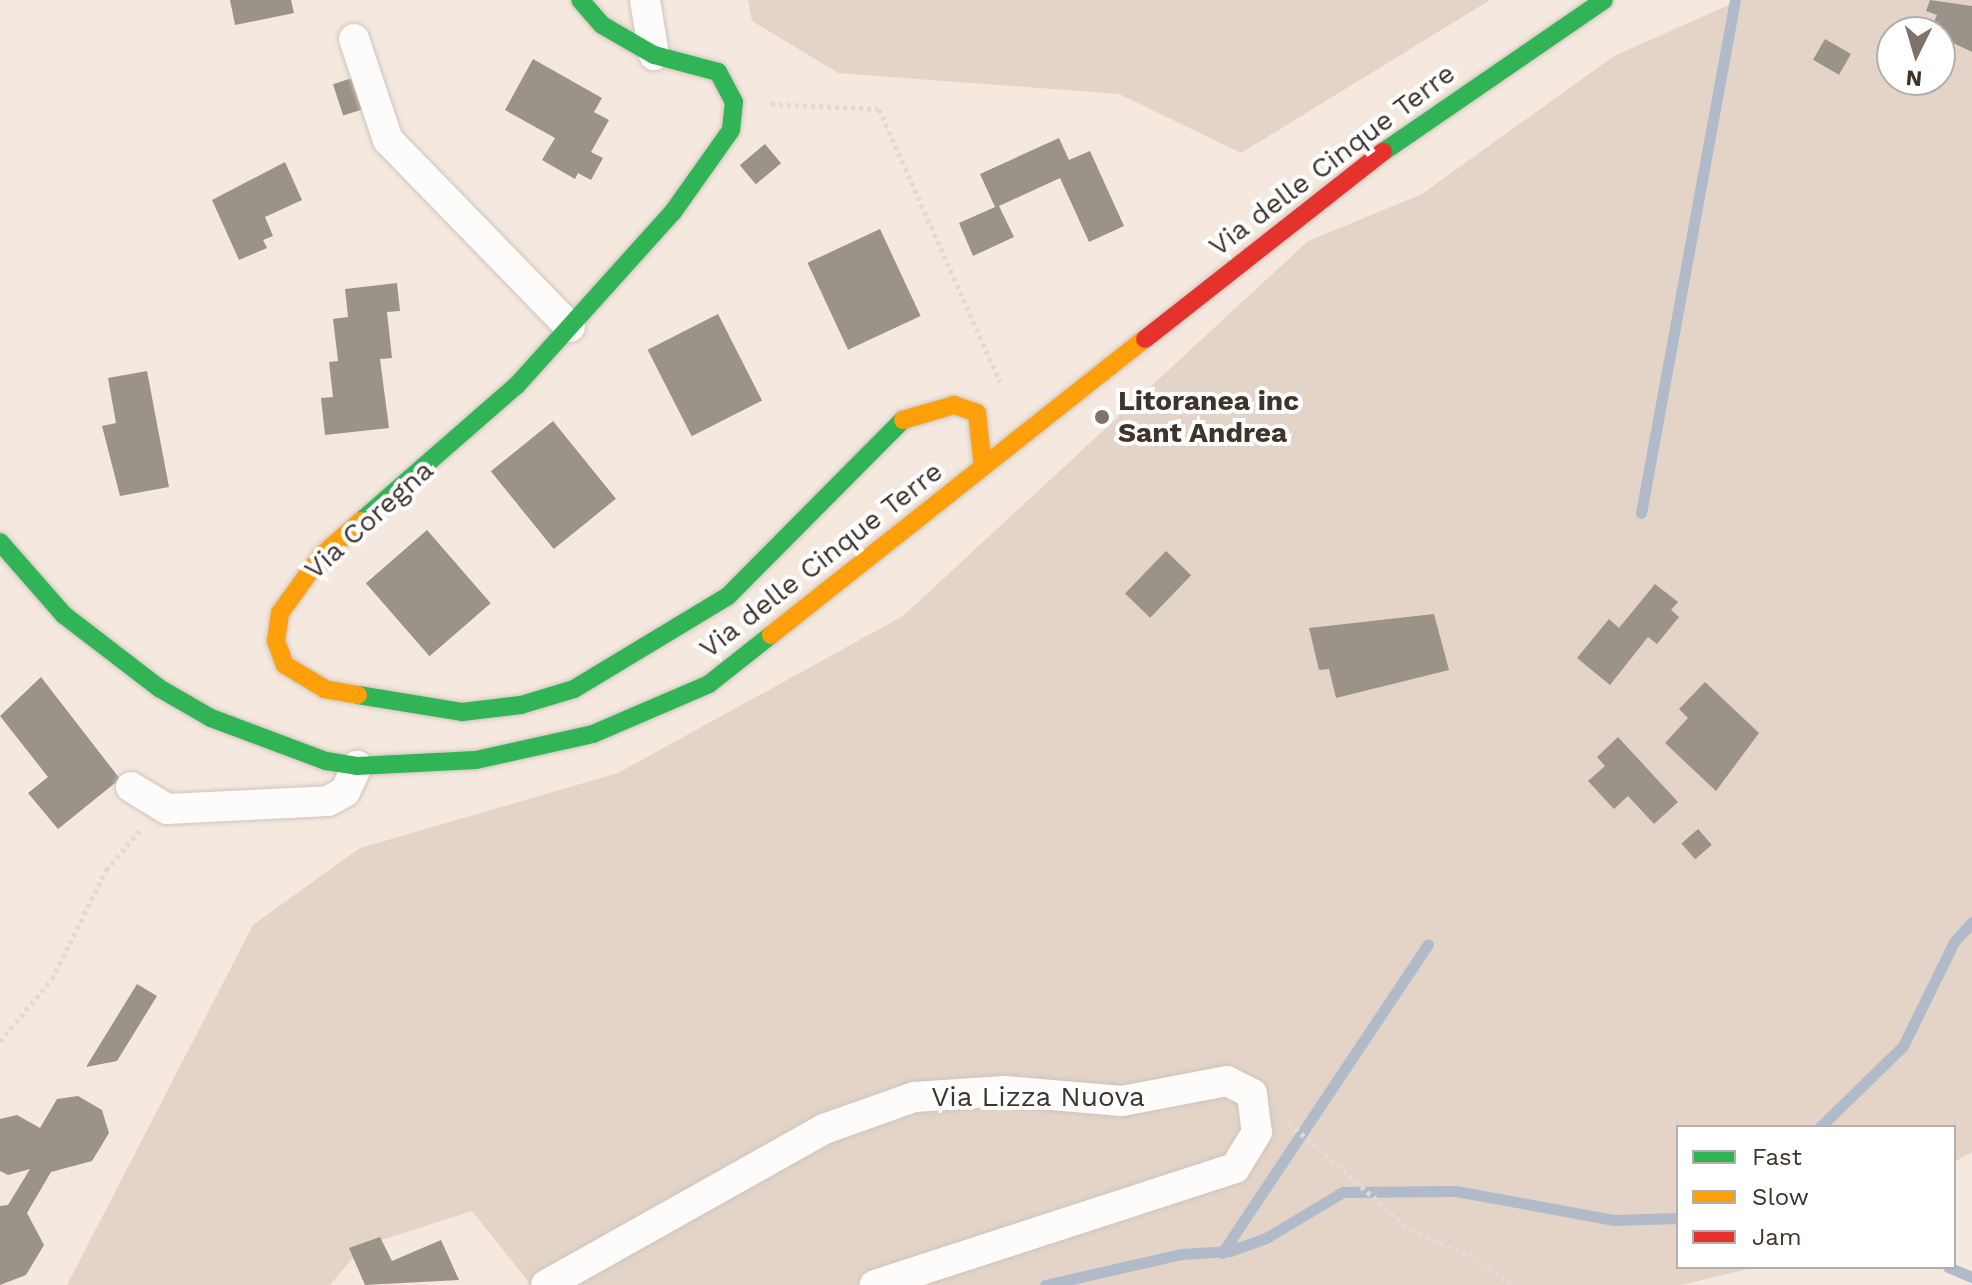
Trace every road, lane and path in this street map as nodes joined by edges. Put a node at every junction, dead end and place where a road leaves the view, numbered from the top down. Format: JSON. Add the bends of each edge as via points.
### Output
{"nodes":[{"id":1,"x":580,"y":0,"type":"edge"},
{"id":2,"x":645,"y":0,"type":"edge"},
{"id":3,"x":1604,"y":0,"type":"edge"},
{"id":4,"x":354,"y":39,"type":"dead end"},
{"id":5,"x":654,"y":55,"type":"junction"},
{"id":6,"x":734,"y":102,"type":"junction"},
{"id":7,"x":570,"y":327,"type":"junction"},
{"id":8,"x":1029,"y":431,"type":"junction"},
{"id":9,"x":983,"y":467,"type":"junction"},
{"id":10,"x":0,"y":542,"type":"edge"},
{"id":11,"x":357,"y":766,"type":"junction"},
{"id":12,"x":131,"y":787,"type":"dead end"},
{"id":13,"x":167,"y":809,"type":"junction"},
{"id":14,"x":0,"y":1041,"type":"edge"},
{"id":15,"x":1284,"y":1119,"type":"dead end"},
{"id":16,"x":546,"y":1285,"type":"edge"},
{"id":17,"x":874,"y":1285,"type":"edge"},
{"id":18,"x":1512,"y":1285,"type":"edge"}],
"edges":[{"from":1,"to":5,"type":"main road","via":[[602,25]]},
{"from":2,"to":5,"type":"street"},
{"from":3,"to":8,"type":"main road","name":"Via delle Cinque Terre","via":[[1363,166]]},
{"from":4,"to":7,"type":"street","via":[[388,140]]},
{"from":5,"to":6,"type":"main road","via":[[718,72]]},
{"from":6,"to":7,"type":"main road","name":"Via Coregna","via":[[724,144],[673,212]]},
{"from":6,"to":8,"type":"path","via":[[879,109],[1003,389]]},
{"from":7,"to":9,"type":"main road","name":"Via Coregna","via":[[506,395],[321,556],[287,598],[276,641],[296,677],[325,689],[462,712],[561,693],[728,596],[902,420],[922,410],[969,409],[982,425]]},
{"from":8,"to":9,"type":"main road","name":"Via delle Cinque Terre"},
{"from":9,"to":11,"type":"main road","name":"Via delle Cinque Terre","via":[[709,684],[661,707],[593,734],[476,760]]},
{"from":10,"to":11,"type":"main road","name":"Via delle Cinque Terre","via":[[64,615],[159,688],[277,744]]},
{"from":11,"to":13,"type":"street","via":[[345,792],[328,801]]},
{"from":12,"to":13,"type":"street"},
{"from":13,"to":14,"type":"path","via":[[125,841],[52,979]]},
{"from":15,"to":18,"type":"path","via":[[1389,1212]]},
{"from":16,"to":17,"type":"street","name":"Via Lizza Nuova","via":[[824,1129],[914,1097],[1005,1091],[1122,1101],[1227,1081],[1252,1094],[1257,1132],[1235,1168]]}]}
